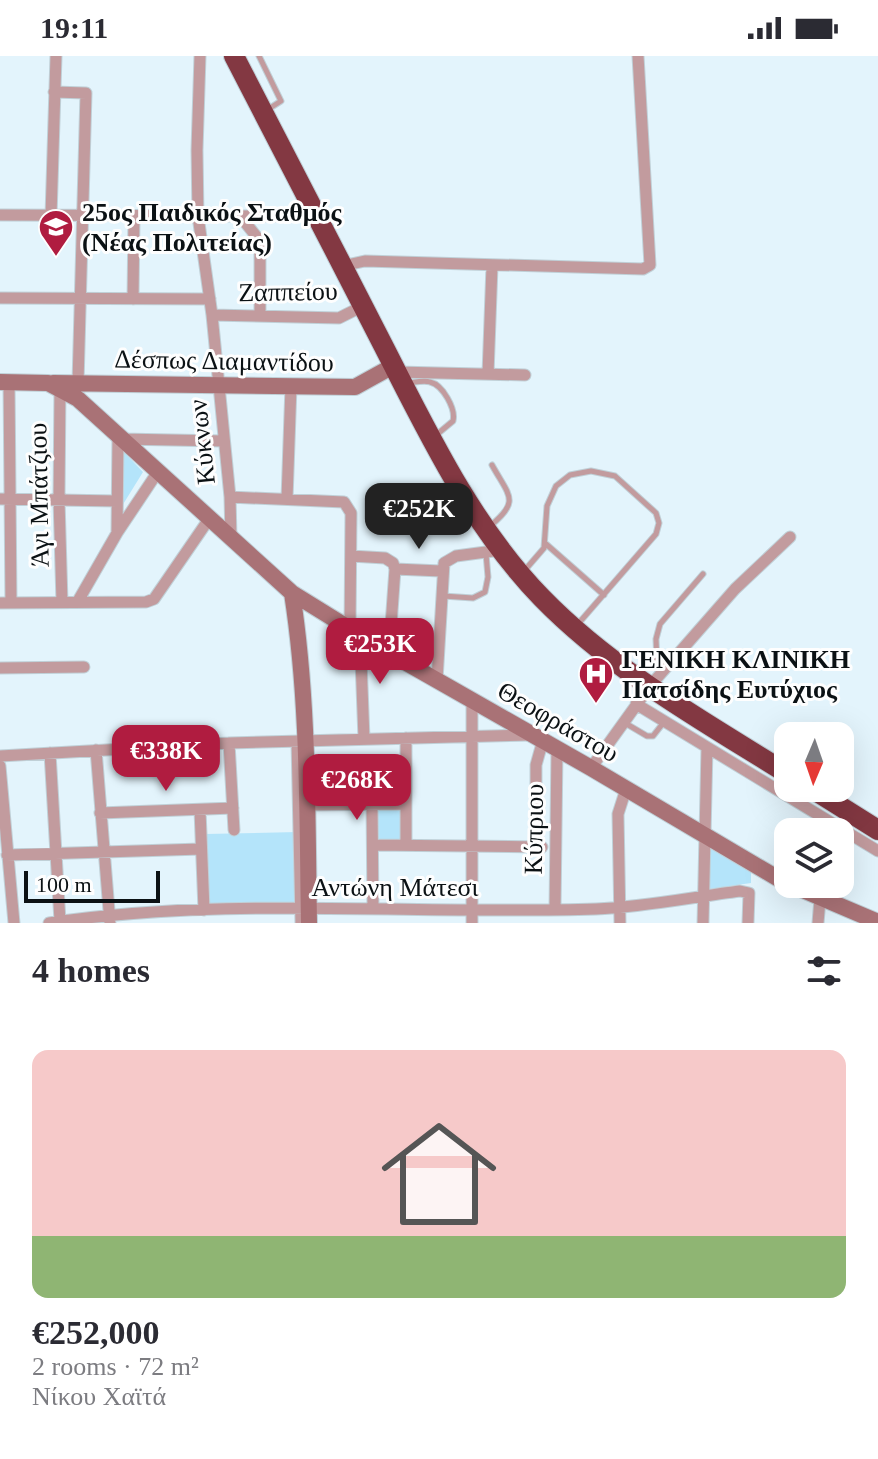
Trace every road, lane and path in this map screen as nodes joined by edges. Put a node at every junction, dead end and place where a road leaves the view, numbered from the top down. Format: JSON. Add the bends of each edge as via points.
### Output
{"nodes":[{"id":1,"x":56,"y":56,"type":"edge"},
{"id":2,"x":200,"y":56,"type":"edge"},
{"id":3,"x":234,"y":56,"type":"edge"},
{"id":4,"x":259,"y":56,"type":"edge"},
{"id":5,"x":638,"y":56,"type":"edge"},
{"id":6,"x":54,"y":92,"type":"junction"},
{"id":7,"x":264,"y":112,"type":"junction"},
{"id":8,"x":0,"y":215,"type":"edge"},
{"id":9,"x":51,"y":216,"type":"junction"},
{"id":10,"x":82,"y":216,"type":"junction"},
{"id":11,"x":134,"y":216,"type":"junction"},
{"id":12,"x":198,"y":216,"type":"junction"},
{"id":13,"x":240,"y":216,"type":"junction"},
{"id":14,"x":277,"y":216,"type":"dead end"},
{"id":15,"x":342,"y":266,"type":"junction"},
{"id":16,"x":492,"y":266,"type":"junction"},
{"id":17,"x":0,"y":298,"type":"edge"},
{"id":18,"x":80,"y":298,"type":"junction"},
{"id":19,"x":133,"y":299,"type":"junction"},
{"id":20,"x":210,"y":299,"type":"junction"},
{"id":21,"x":363,"y":306,"type":"junction"},
{"id":22,"x":212,"y":315,"type":"junction"},
{"id":23,"x":260,"y":316,"type":"junction"},
{"id":24,"x":397,"y":374,"type":"junction"},
{"id":25,"x":488,"y":374,"type":"junction"},
{"id":26,"x":525,"y":375,"type":"dead end"},
{"id":27,"x":5,"y":382,"type":"edge"},
{"id":28,"x":78,"y":383,"type":"junction"},
{"id":29,"x":219,"y":384,"type":"junction"},
{"id":30,"x":54,"y":386,"type":"junction"},
{"id":31,"x":291,"y":386,"type":"junction"},
{"id":32,"x":120,"y":438,"type":"junction"},
{"id":33,"x":431,"y":439,"type":"junction"},
{"id":34,"x":223,"y":441,"type":"junction"},
{"id":35,"x":492,"y":465,"type":"dead end"},
{"id":36,"x":157,"y":473,"type":"junction"},
{"id":37,"x":230,"y":497,"type":"junction"},
{"id":38,"x":5,"y":499,"type":"edge"},
{"id":39,"x":287,"y":499,"type":"junction"},
{"id":40,"x":59,"y":500,"type":"junction"},
{"id":41,"x":117,"y":501,"type":"junction"},
{"id":42,"x":209,"y":519,"type":"junction"},
{"id":43,"x":486,"y":530,"type":"junction"},
{"id":44,"x":117,"y":533,"type":"junction"},
{"id":45,"x":790,"y":537,"type":"dead end"},
{"id":46,"x":231,"y":538,"type":"junction"},
{"id":47,"x":546,"y":544,"type":"junction"},
{"id":48,"x":494,"y":551,"type":"junction"},
{"id":49,"x":351,"y":556,"type":"junction"},
{"id":50,"x":392,"y":564,"type":"junction"},
{"id":51,"x":441,"y":571,"type":"junction"},
{"id":52,"x":703,"y":574,"type":"dead end"},
{"id":53,"x":521,"y":575,"type":"junction"},
{"id":54,"x":292,"y":593,"type":"junction"},
{"id":55,"x":604,"y":595,"type":"junction"},
{"id":56,"x":441,"y":596,"type":"junction"},
{"id":57,"x":78,"y":601,"type":"junction"},
{"id":58,"x":62,"y":602,"type":"junction"},
{"id":59,"x":5,"y":603,"type":"edge"},
{"id":60,"x":574,"y":628,"type":"junction"},
{"id":61,"x":355,"y":631,"type":"junction"},
{"id":62,"x":389,"y":653,"type":"junction"},
{"id":63,"x":84,"y":667,"type":"dead end"},
{"id":64,"x":0,"y":668,"type":"edge"},
{"id":65,"x":656,"y":679,"type":"junction"},
{"id":66,"x":437,"y":680,"type":"junction"},
{"id":67,"x":472,"y":700,"type":"junction"},
{"id":68,"x":636,"y":704,"type":"junction"},
{"id":69,"x":665,"y":721,"type":"junction"},
{"id":70,"x":623,"y":722,"type":"junction"},
{"id":71,"x":472,"y":737,"type":"junction"},
{"id":72,"x":406,"y":738,"type":"junction"},
{"id":73,"x":364,"y":739,"type":"junction"},
{"id":74,"x":301,"y":741,"type":"junction"},
{"id":75,"x":544,"y":741,"type":"junction"},
{"id":76,"x":229,"y":743,"type":"junction"},
{"id":77,"x":707,"y":747,"type":"junction"},
{"id":78,"x":96,"y":750,"type":"junction"},
{"id":79,"x":50,"y":753,"type":"junction"},
{"id":80,"x":0,"y":756,"type":"edge"},
{"id":81,"x":774,"y":764,"type":"edge"},
{"id":82,"x":0,"y":766,"type":"edge"},
{"id":83,"x":591,"y":768,"type":"junction"},
{"id":84,"x":536,"y":784,"type":"junction"},
{"id":85,"x":557,"y":785,"type":"junction"},
{"id":86,"x":626,"y":789,"type":"junction"},
{"id":87,"x":833,"y":802,"type":"edge"},
{"id":88,"x":372,"y":804,"type":"junction"},
{"id":89,"x":406,"y":804,"type":"junction"},
{"id":90,"x":307,"y":805,"type":"junction"},
{"id":91,"x":233,"y":808,"type":"junction"},
{"id":92,"x":200,"y":810,"type":"junction"},
{"id":93,"x":100,"y":813,"type":"junction"},
{"id":94,"x":536,"y":816,"type":"junction"},
{"id":95,"x":557,"y":816,"type":"junction"},
{"id":96,"x":234,"y":830,"type":"dead end"},
{"id":97,"x":878,"y":830,"type":"edge"},
{"id":98,"x":705,"y":836,"type":"junction"},
{"id":99,"x":373,"y":845,"type":"junction"},
{"id":100,"x":406,"y":845,"type":"junction"},
{"id":101,"x":472,"y":846,"type":"junction"},
{"id":102,"x":201,"y":849,"type":"junction"},
{"id":103,"x":103,"y":850,"type":"junction"},
{"id":104,"x":56,"y":851,"type":"junction"},
{"id":105,"x":878,"y":851,"type":"edge"},
{"id":106,"x":7,"y":855,"type":"junction"},
{"id":107,"x":704,"y":896,"type":"junction"},
{"id":108,"x":820,"y":899,"type":"junction"},
{"id":109,"x":621,"y":907,"type":"junction"},
{"id":110,"x":373,"y":909,"type":"junction"},
{"id":111,"x":472,"y":909,"type":"junction"},
{"id":112,"x":555,"y":909,"type":"junction"},
{"id":113,"x":204,"y":910,"type":"junction"},
{"id":114,"x":305,"y":916,"type":"edge"},
{"id":115,"x":168,"y":917,"type":"edge"},
{"id":116,"x":110,"y":919,"type":"edge"},
{"id":117,"x":55,"y":922,"type":"edge"},
{"id":118,"x":878,"y":922,"type":"edge"},
{"id":119,"x":14,"y":923,"type":"edge"},
{"id":120,"x":472,"y":923,"type":"edge"},
{"id":121,"x":620,"y":923,"type":"edge"},
{"id":122,"x":703,"y":923,"type":"edge"},
{"id":123,"x":748,"y":923,"type":"edge"},
{"id":124,"x":818,"y":923,"type":"edge"}],
"edges":[{"from":1,"to":6,"type":"street"},
{"from":2,"to":12,"type":"street","name":"Κύκνων"},
{"from":3,"to":7,"type":"highway"},
{"from":4,"to":7,"type":"lane","via":[[281,101]]},
{"from":5,"to":16,"type":"street","via":[[650,265]]},
{"from":6,"to":9,"type":"street"},
{"from":6,"to":10,"type":"street","via":[[86,93]]},
{"from":7,"to":15,"type":"highway"},
{"from":8,"to":9,"type":"street"},
{"from":9,"to":10,"type":"street"},
{"from":10,"to":11,"type":"street"},
{"from":10,"to":18,"type":"street"},
{"from":11,"to":12,"type":"street"},
{"from":11,"to":19,"type":"street"},
{"from":12,"to":13,"type":"street"},
{"from":12,"to":20,"type":"street","name":"Κύκνων"},
{"from":13,"to":14,"type":"street"},
{"from":13,"to":23,"type":"street","via":[[260,241]]},
{"from":15,"to":16,"type":"street","via":[[365,261]]},
{"from":15,"to":21,"type":"highway"},
{"from":16,"to":25,"type":"street"},
{"from":17,"to":18,"type":"street"},
{"from":18,"to":19,"type":"street"},
{"from":18,"to":28,"type":"street"},
{"from":19,"to":20,"type":"street"},
{"from":20,"to":22,"type":"street","name":"Κύκνων"},
{"from":21,"to":23,"type":"street","name":"Ζαππείου","via":[[339,318]]},
{"from":21,"to":24,"type":"highway"},
{"from":22,"to":23,"type":"street","name":"Ζαππείου"},
{"from":22,"to":29,"type":"street","name":"Κύκνων"},
{"from":24,"to":25,"type":"street"},
{"from":24,"to":31,"type":"street","name":"Δέσπως Διαμαντίδου","via":[[355,387]]},
{"from":24,"to":33,"type":"highway"},
{"from":24,"to":33,"type":"lane","via":[[436,384],[453,409],[453,421]]},
{"from":25,"to":26,"type":"street"},
{"from":27,"to":30,"type":"street"},
{"from":27,"to":38,"type":"street"},
{"from":28,"to":29,"type":"street","name":"Δέσπως Διαμαντίδου"},
{"from":28,"to":30,"type":"street","name":"Δέσπως Διαμαντίδου"},
{"from":29,"to":31,"type":"street","name":"Δέσπως Διαμαντίδου"},
{"from":29,"to":34,"type":"street","name":"Κύκνων"},
{"from":30,"to":32,"type":"street","name":"Θεοφράστου","via":[[84,404]]},
{"from":30,"to":40,"type":"street","name":"Άγι Μπάτζιου"},
{"from":31,"to":39,"type":"street"},
{"from":32,"to":34,"type":"street"},
{"from":32,"to":36,"type":"street","name":"Θεοφράστου"},
{"from":32,"to":41,"type":"street"},
{"from":33,"to":43,"type":"highway"},
{"from":34,"to":37,"type":"street","name":"Κύκνων"},
{"from":35,"to":43,"type":"lane","via":[[510,505]]},
{"from":36,"to":42,"type":"street","name":"Θεοφράστου"},
{"from":36,"to":44,"type":"street"},
{"from":37,"to":39,"type":"street"},
{"from":37,"to":46,"type":"street","name":"Κύκνων"},
{"from":38,"to":40,"type":"street"},
{"from":38,"to":59,"type":"street"},
{"from":39,"to":49,"type":"street","via":[[344,502],[351,513]]},
{"from":40,"to":41,"type":"street"},
{"from":40,"to":58,"type":"street","name":"Άγι Μπάτζιου"},
{"from":41,"to":44,"type":"street"},
{"from":42,"to":46,"type":"street","name":"Θεοφράστου"},
{"from":42,"to":57,"type":"street","via":[[154,599]]},
{"from":43,"to":48,"type":"highway"},
{"from":44,"to":57,"type":"street"},
{"from":45,"to":65,"type":"street","via":[[735,589]]},
{"from":46,"to":54,"type":"street","name":"Θεοφράστου"},
{"from":47,"to":53,"type":"lane"},
{"from":47,"to":55,"type":"lane"},
{"from":47,"to":55,"type":"lane","via":[[547,506],[556,486],[570,475],[591,471],[615,476],[656,513],[659,523],[656,534]]},
{"from":48,"to":51,"type":"street","via":[[448,559]]},
{"from":48,"to":53,"type":"highway"},
{"from":48,"to":56,"type":"lane","via":[[485,592],[473,598]]},
{"from":49,"to":50,"type":"street"},
{"from":49,"to":61,"type":"street"},
{"from":50,"to":51,"type":"street"},
{"from":50,"to":62,"type":"street"},
{"from":51,"to":56,"type":"street"},
{"from":52,"to":65,"type":"lane","via":[[660,624]]},
{"from":53,"to":60,"type":"highway"},
{"from":54,"to":61,"type":"street","name":"Θεοφράστου"},
{"from":54,"to":74,"type":"street"},
{"from":55,"to":60,"type":"lane"},
{"from":56,"to":66,"type":"street"},
{"from":57,"to":58,"type":"street"},
{"from":58,"to":59,"type":"street"},
{"from":60,"to":65,"type":"highway"},
{"from":61,"to":62,"type":"street","name":"Θεοφράστου"},
{"from":61,"to":73,"type":"street"},
{"from":62,"to":66,"type":"street","name":"Θεοφράστου"},
{"from":63,"to":64,"type":"street"},
{"from":65,"to":68,"type":"street"},
{"from":65,"to":81,"type":"highway"},
{"from":66,"to":67,"type":"street","name":"Θεοφράστου"},
{"from":67,"to":71,"type":"street"},
{"from":67,"to":75,"type":"street","name":"Θεοφράστου"},
{"from":68,"to":69,"type":"street"},
{"from":68,"to":70,"type":"street"},
{"from":69,"to":70,"type":"lane","via":[[653,736]]},
{"from":69,"to":77,"type":"street"},
{"from":70,"to":83,"type":"street"},
{"from":71,"to":72,"type":"street"},
{"from":71,"to":75,"type":"street"},
{"from":71,"to":101,"type":"street"},
{"from":72,"to":73,"type":"street"},
{"from":72,"to":89,"type":"street"},
{"from":73,"to":74,"type":"street"},
{"from":74,"to":76,"type":"street"},
{"from":74,"to":90,"type":"street"},
{"from":74,"to":114,"type":"street"},
{"from":75,"to":83,"type":"street","name":"Θεοφράστου"},
{"from":75,"to":84,"type":"street","via":[[536,759]]},
{"from":75,"to":85,"type":"street","name":"Κύπριου"},
{"from":76,"to":78,"type":"street"},
{"from":76,"to":91,"type":"street"},
{"from":77,"to":98,"type":"street"},
{"from":77,"to":105,"type":"street"},
{"from":78,"to":79,"type":"street"},
{"from":78,"to":93,"type":"street"},
{"from":79,"to":80,"type":"street"},
{"from":79,"to":104,"type":"street"},
{"from":82,"to":106,"type":"street"},
{"from":83,"to":86,"type":"street","name":"Θεοφράστου"},
{"from":84,"to":85,"type":"lane"},
{"from":84,"to":94,"type":"street"},
{"from":85,"to":95,"type":"street","name":"Κύπριου"},
{"from":86,"to":98,"type":"street","name":"Θεοφράστου"},
{"from":86,"to":109,"type":"street","via":[[618,814]]},
{"from":87,"to":97,"type":"highway"},
{"from":88,"to":89,"type":"street"},
{"from":88,"to":90,"type":"street"},
{"from":88,"to":99,"type":"street"},
{"from":89,"to":100,"type":"street"},
{"from":90,"to":114,"type":"street"},
{"from":91,"to":92,"type":"street"},
{"from":91,"to":96,"type":"street"},
{"from":92,"to":93,"type":"street"},
{"from":92,"to":102,"type":"street"},
{"from":93,"to":103,"type":"street"},
{"from":94,"to":95,"type":"lane"},
{"from":94,"to":101,"type":"street","via":[[539,847]]},
{"from":95,"to":112,"type":"street","name":"Κύπριου"},
{"from":98,"to":107,"type":"street"},
{"from":98,"to":108,"type":"street","name":"Θεοφράστου"},
{"from":99,"to":100,"type":"street"},
{"from":99,"to":110,"type":"street"},
{"from":100,"to":101,"type":"street"},
{"from":101,"to":111,"type":"street"},
{"from":102,"to":103,"type":"street"},
{"from":102,"to":113,"type":"street"},
{"from":103,"to":104,"type":"street"},
{"from":103,"to":116,"type":"street"},
{"from":104,"to":106,"type":"street"},
{"from":104,"to":117,"type":"street"},
{"from":106,"to":119,"type":"street"},
{"from":107,"to":109,"type":"street","name":"Αντώνη Μάτεσι"},
{"from":107,"to":122,"type":"street"},
{"from":107,"to":123,"type":"street","name":"Αντώνη Μάτεσι","via":[[749,893]]},
{"from":108,"to":118,"type":"street","name":"Θεοφράστου"},
{"from":108,"to":124,"type":"street"},
{"from":109,"to":112,"type":"street","name":"Αντώνη Μάτεσι"},
{"from":109,"to":121,"type":"street"},
{"from":110,"to":111,"type":"street","name":"Αντώνη Μάτεσι"},
{"from":110,"to":114,"type":"street","name":"Αντώνη Μάτεσι"},
{"from":111,"to":112,"type":"street","name":"Αντώνη Μάτεσι"},
{"from":111,"to":120,"type":"street"},
{"from":113,"to":114,"type":"street","name":"Αντώνη Μάτεσι"},
{"from":113,"to":115,"type":"street","name":"Αντώνη Μάτεσι"},
{"from":115,"to":116,"type":"street","name":"Αντώνη Μάτεσι"},
{"from":116,"to":117,"type":"street","name":"Αντώνη Μάτεσι"}]}
